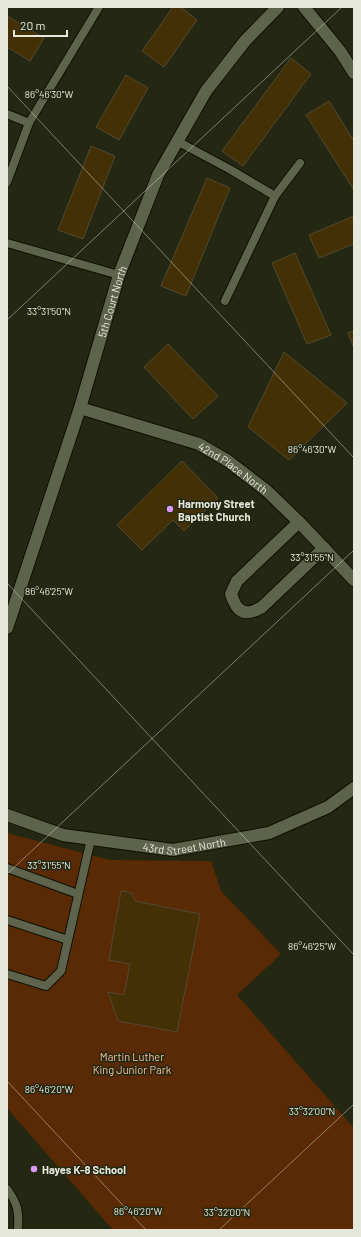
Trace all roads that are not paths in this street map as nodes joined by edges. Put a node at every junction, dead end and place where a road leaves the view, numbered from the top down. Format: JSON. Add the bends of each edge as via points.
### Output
{"nodes":[{"id":1,"x":99,"y":7,"type":"edge"},
{"id":2,"x":278,"y":7,"type":"edge"},
{"id":3,"x":304,"y":7,"type":"edge"},
{"id":4,"x":354,"y":73,"type":"edge"},
{"id":5,"x":7,"y":114,"type":"edge"},
{"id":6,"x":30,"y":124,"type":"junction"},
{"id":7,"x":177,"y":141,"type":"junction"},
{"id":8,"x":300,"y":163,"type":"dead end"},
{"id":9,"x":7,"y":182,"type":"edge"},
{"id":10,"x":274,"y":196,"type":"junction"},
{"id":11,"x":7,"y":243,"type":"edge"},
{"id":12,"x":119,"y":275,"type":"junction"},
{"id":13,"x":225,"y":301,"type":"dead end"},
{"id":14,"x":80,"y":408,"type":"junction"},
{"id":15,"x":299,"y":522,"type":"junction"},
{"id":16,"x":324,"y":548,"type":"junction"},
{"id":17,"x":354,"y":580,"type":"edge"},
{"id":18,"x":7,"y":628,"type":"edge"},
{"id":19,"x":354,"y":788,"type":"edge"},
{"id":20,"x":7,"y":815,"type":"edge"},
{"id":21,"x":90,"y":839,"type":"junction"},
{"id":22,"x":7,"y":868,"type":"edge"},
{"id":23,"x":78,"y":894,"type":"junction"},
{"id":24,"x":7,"y":920,"type":"edge"},
{"id":25,"x":68,"y":940,"type":"junction"},
{"id":26,"x":7,"y":974,"type":"edge"},
{"id":27,"x":9,"y":1193,"type":"edge"},
{"id":28,"x":18,"y":1230,"type":"edge"}],
"edges":[{"from":1,"to":6,"type":"lane"},
{"from":2,"to":7,"type":"street","name":"5th Court North","via":[[245,40],[206,91]]},
{"from":3,"to":4,"type":"street","via":[[340,51]]},
{"from":5,"to":6,"type":"lane"},
{"from":6,"to":9,"type":"lane"},
{"from":7,"to":10,"type":"lane"},
{"from":7,"to":12,"type":"street","name":"5th Court North","via":[[158,175]]},
{"from":8,"to":10,"type":"lane"},
{"from":10,"to":13,"type":"lane"},
{"from":11,"to":12,"type":"lane"},
{"from":12,"to":14,"type":"street","name":"5th Court North"},
{"from":14,"to":15,"type":"street","name":"42nd Place North","via":[[199,444],[249,476]]},
{"from":14,"to":18,"type":"street","name":"5th Court North"},
{"from":15,"to":16,"type":"street","name":"42nd Place North"},
{"from":15,"to":16,"type":"street","via":[[237,581],[231,594],[234,606],[243,612],[252,613],[262,607]]},
{"from":16,"to":17,"type":"street","name":"42nd Place North"},
{"from":19,"to":21,"type":"street","name":"43rd Street North","via":[[328,807],[269,833],[173,850]]},
{"from":20,"to":21,"type":"street","name":"43rd Street North","via":[[63,835]]},
{"from":21,"to":23,"type":"lane"},
{"from":22,"to":23,"type":"lane"},
{"from":23,"to":25,"type":"lane"},
{"from":24,"to":25,"type":"lane"},
{"from":25,"to":26,"type":"lane","via":[[61,971],[46,986]]},
{"from":27,"to":28,"type":"lane","via":[[19,1212]]}]}
